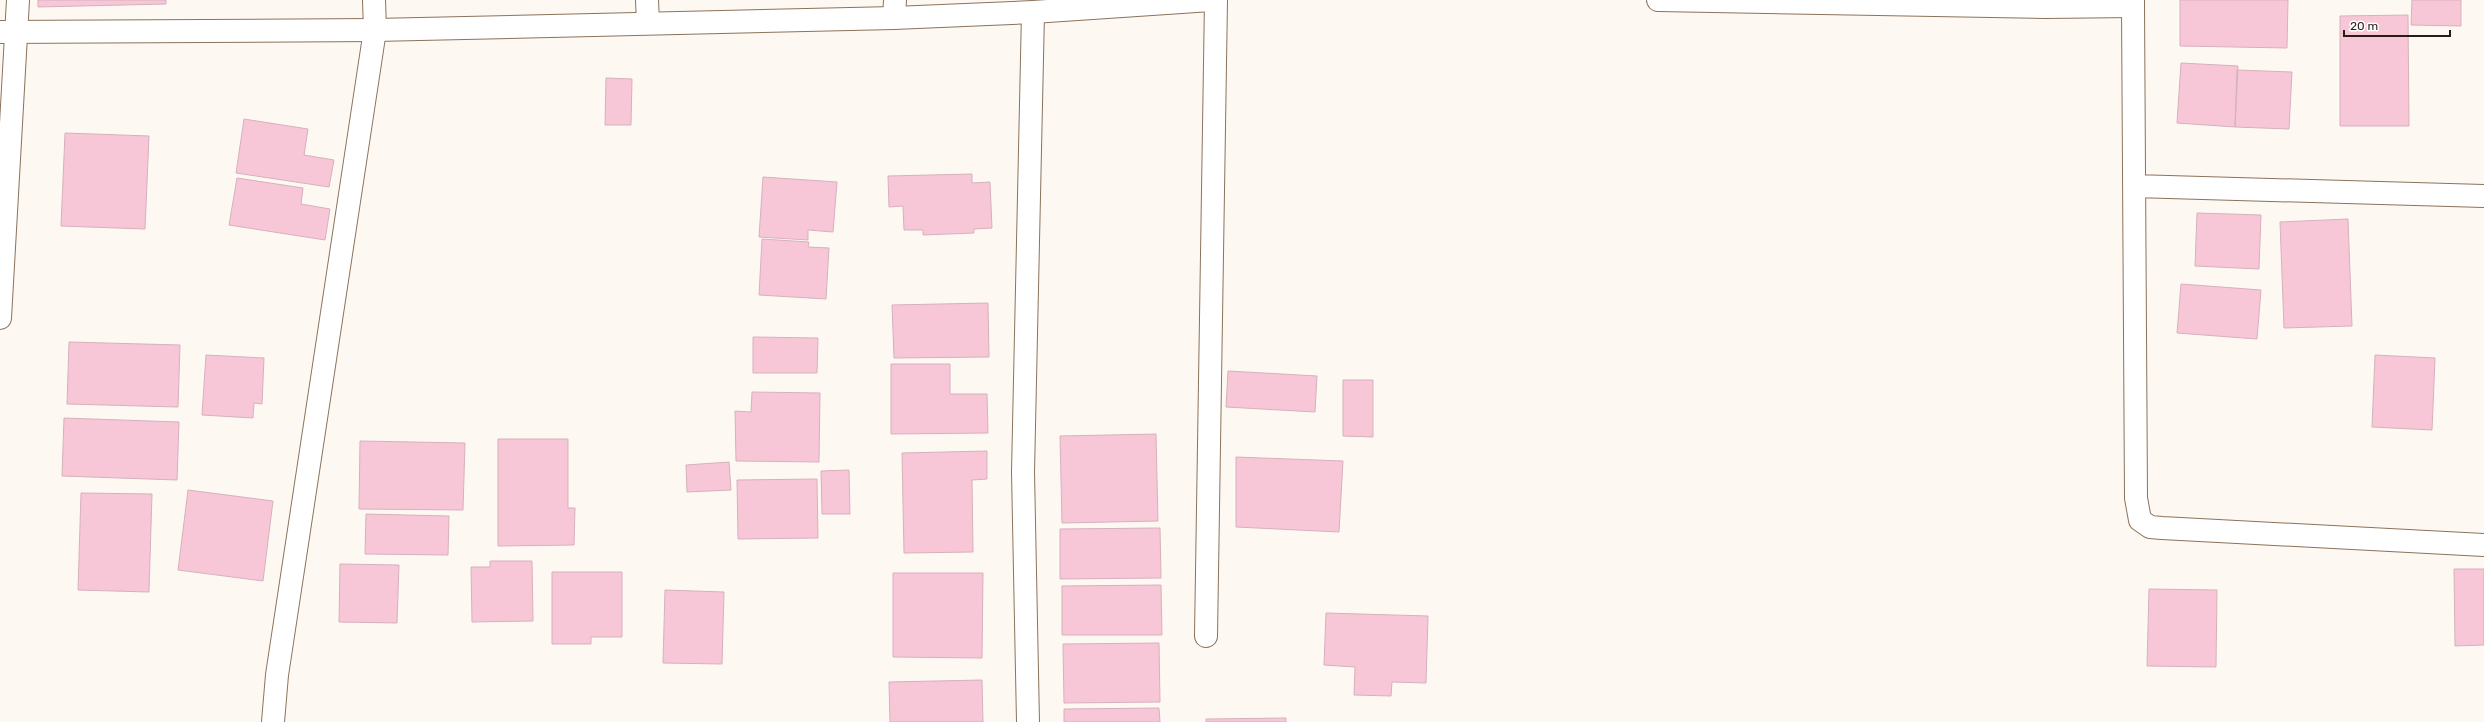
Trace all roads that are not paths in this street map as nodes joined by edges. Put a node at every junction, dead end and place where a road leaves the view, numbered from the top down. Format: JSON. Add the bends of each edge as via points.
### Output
{"nodes":[{"id":1,"x":18,"y":0,"type":"edge"},
{"id":2,"x":374,"y":0,"type":"edge"},
{"id":3,"x":647,"y":0,"type":"edge"},
{"id":4,"x":1211,"y":0,"type":"edge"},
{"id":5,"x":1216,"y":0,"type":"edge"},
{"id":6,"x":1658,"y":0,"type":"edge"},
{"id":7,"x":2133,"y":3,"type":"edge"},
{"id":8,"x":894,"y":9,"type":"edge"},
{"id":9,"x":1033,"y":12,"type":"junction"},
{"id":10,"x":648,"y":24,"type":"junction"},
{"id":11,"x":375,"y":30,"type":"junction"},
{"id":12,"x":8,"y":32,"type":"edge"},
{"id":13,"x":2134,"y":186,"type":"junction"},
{"id":14,"x":2484,"y":196,"type":"edge"},
{"id":15,"x":0,"y":318,"type":"edge"},
{"id":16,"x":2484,"y":545,"type":"edge"},
{"id":17,"x":1206,"y":636,"type":"dead end"},
{"id":18,"x":273,"y":722,"type":"edge"},
{"id":19,"x":1028,"y":722,"type":"edge"}],
"edges":[{"from":1,"to":12,"type":"street"},
{"from":2,"to":11,"type":"street"},
{"from":3,"to":10,"type":"street"},
{"from":4,"to":9,"type":"street"},
{"from":5,"to":17,"type":"street"},
{"from":6,"to":7,"type":"street","via":[[2046,7]]},
{"from":7,"to":13,"type":"street"},
{"from":8,"to":9,"type":"street"},
{"from":8,"to":10,"type":"street"},
{"from":9,"to":19,"type":"street","via":[[1023,472]]},
{"from":10,"to":11,"type":"street"},
{"from":11,"to":12,"type":"street"},
{"from":11,"to":18,"type":"street","via":[[277,676]]},
{"from":12,"to":15,"type":"street"},
{"from":13,"to":14,"type":"street"},
{"from":13,"to":16,"type":"street","via":[[2136,498],[2140,520],[2150,527],[2162,528]]}]}
